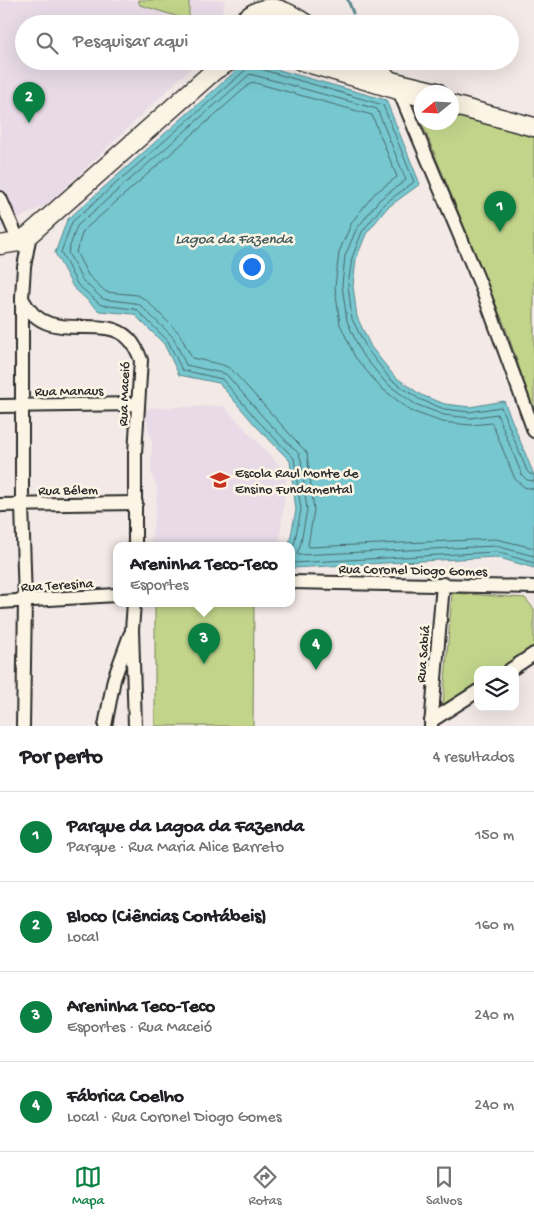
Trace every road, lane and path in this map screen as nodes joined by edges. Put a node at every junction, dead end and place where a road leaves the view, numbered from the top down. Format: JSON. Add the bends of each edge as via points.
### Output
{"nodes":[{"id":1,"x":247,"y":12,"type":"edge"},
{"id":2,"x":287,"y":15,"type":"edge"},
{"id":3,"x":215,"y":70,"type":"edge"},
{"id":4,"x":330,"y":70,"type":"edge"},
{"id":5,"x":375,"y":70,"type":"edge"},
{"id":6,"x":414,"y":86,"type":"edge"},
{"id":7,"x":399,"y":91,"type":"junction"},
{"id":8,"x":414,"y":95,"type":"edge"},
{"id":9,"x":459,"y":98,"type":"edge"},
{"id":10,"x":459,"y":107,"type":"edge"},
{"id":11,"x":534,"y":118,"type":"edge"},
{"id":12,"x":534,"y":127,"type":"edge"},
{"id":13,"x":0,"y":198,"type":"edge"},
{"id":14,"x":25,"y":238,"type":"junction"},
{"id":15,"x":0,"y":246,"type":"edge"},
{"id":16,"x":22,"y":298,"type":"junction"},
{"id":17,"x":138,"y":404,"type":"junction"},
{"id":18,"x":0,"y":406,"type":"edge"},
{"id":19,"x":22,"y":406,"type":"junction"},
{"id":20,"x":534,"y":431,"type":"edge"},
{"id":21,"x":136,"y":503,"type":"junction"},
{"id":22,"x":0,"y":504,"type":"edge"},
{"id":23,"x":22,"y":505,"type":"junction"},
{"id":24,"x":135,"y":542,"type":"edge"},
{"id":25,"x":295,"y":582,"type":"edge"},
{"id":26,"x":443,"y":584,"type":"junction"},
{"id":27,"x":534,"y":588,"type":"edge"},
{"id":28,"x":113,"y":595,"type":"edge"},
{"id":29,"x":25,"y":601,"type":"junction"},
{"id":30,"x":0,"y":602,"type":"edge"},
{"id":31,"x":134,"y":607,"type":"edge"},
{"id":32,"x":132,"y":630,"type":"junction"},
{"id":33,"x":534,"y":654,"type":"edge"},
{"id":34,"x":516,"y":666,"type":"edge"},
{"id":35,"x":474,"y":694,"type":"edge"},
{"id":36,"x":431,"y":724,"type":"edge"},
{"id":37,"x":22,"y":726,"type":"edge"},
{"id":38,"x":105,"y":726,"type":"edge"},
{"id":39,"x":135,"y":726,"type":"edge"}],
"edges":[{"from":1,"to":2,"type":"main road","via":[[274,6]]},
{"from":3,"to":14,"type":"main road"},
{"from":4,"to":7,"type":"main road"},
{"from":5,"to":6,"type":"main road","via":[[391,81]]},
{"from":7,"to":8,"type":"main road"},
{"from":7,"to":20,"type":"street","via":[[481,286]]},
{"from":9,"to":11,"type":"main road"},
{"from":10,"to":12,"type":"main road"},
{"from":13,"to":14,"type":"street"},
{"from":14,"to":15,"type":"main road"},
{"from":14,"to":16,"type":"street"},
{"from":16,"to":17,"type":"street","name":"Rua Maceió","via":[[29,312],[53,325],[110,329],[129,339],[140,360]]},
{"from":16,"to":19,"type":"street"},
{"from":17,"to":19,"type":"street","name":"Rua Manaus"},
{"from":17,"to":21,"type":"street","name":"Rua Maceió"},
{"from":18,"to":19,"type":"street","name":"Rua Manaus"},
{"from":19,"to":23,"type":"street"},
{"from":21,"to":23,"type":"street","name":"Rua Bélem"},
{"from":21,"to":24,"type":"street","name":"Rua Maceió"},
{"from":22,"to":23,"type":"street","name":"Rua Bélem"},
{"from":23,"to":29,"type":"street"},
{"from":25,"to":26,"type":"street","name":"Rua Coronel Diogo Gomes"},
{"from":26,"to":27,"type":"street","name":"Rua Coronel Diogo Gomes"},
{"from":26,"to":36,"type":"street","name":"Rua Sabiá"},
{"from":28,"to":29,"type":"street","name":"Rua Teresina"},
{"from":29,"to":30,"type":"street","name":"Rua Teresina"},
{"from":29,"to":37,"type":"street"},
{"from":31,"to":32,"type":"street"},
{"from":32,"to":38,"type":"street","via":[[114,679]]},
{"from":32,"to":39,"type":"street"},
{"from":33,"to":34,"type":"street"},
{"from":35,"to":36,"type":"street"}]}
